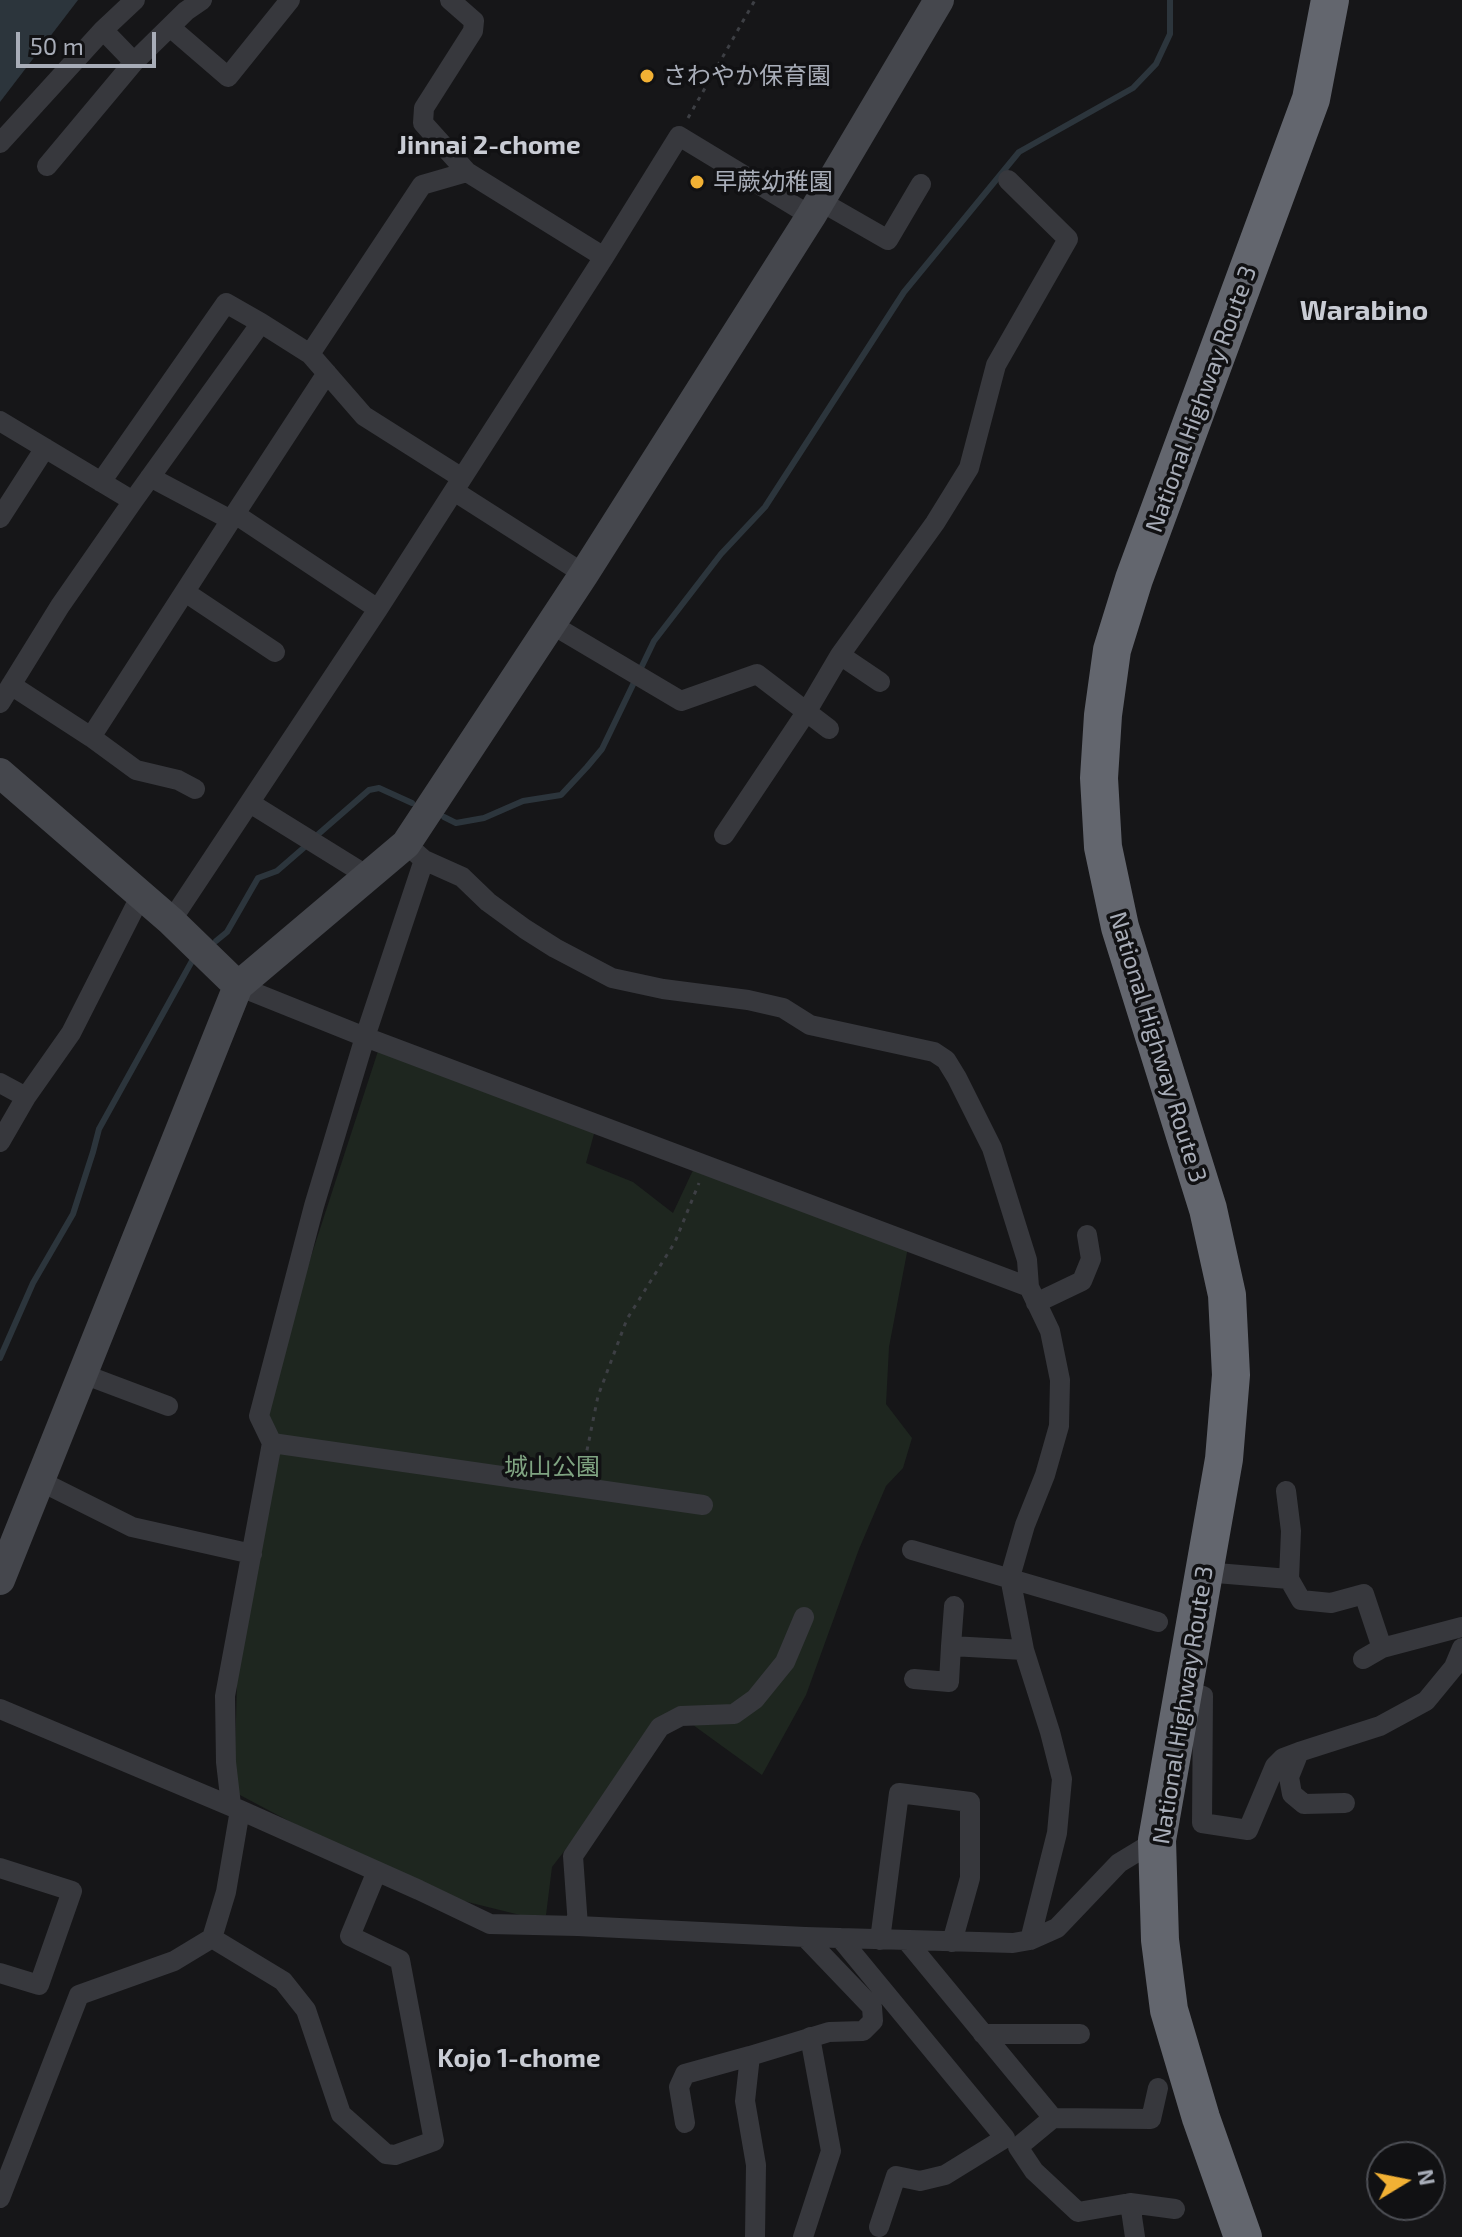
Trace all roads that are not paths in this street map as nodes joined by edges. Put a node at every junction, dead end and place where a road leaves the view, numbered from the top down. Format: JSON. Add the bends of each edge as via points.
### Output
{"nodes":[{"id":1,"x":135,"y":0,"type":"edge"},
{"id":2,"x":202,"y":0,"type":"edge"},
{"id":3,"x":290,"y":0,"type":"edge"},
{"id":4,"x":450,"y":0,"type":"edge"},
{"id":5,"x":939,"y":0,"type":"edge"},
{"id":6,"x":1330,"y":0,"type":"edge"},
{"id":7,"x":170,"y":27,"type":"junction"},
{"id":8,"x":103,"y":30,"type":"junction"},
{"id":9,"x":134,"y":62,"type":"junction"},
{"id":10,"x":0,"y":143,"type":"edge"},
{"id":11,"x":47,"y":166,"type":"dead end"},
{"id":12,"x":467,"y":172,"type":"junction"},
{"id":13,"x":1008,"y":180,"type":"dead end"},
{"id":14,"x":921,"y":184,"type":"dead end"},
{"id":15,"x":816,"y":209,"type":"junction"},
{"id":16,"x":604,"y":257,"type":"junction"},
{"id":17,"x":261,"y":323,"type":"junction"},
{"id":18,"x":310,"y":354,"type":"junction"},
{"id":19,"x":327,"y":373,"type":"junction"},
{"id":20,"x":0,"y":421,"type":"edge"},
{"id":21,"x":45,"y":448,"type":"junction"},
{"id":22,"x":150,"y":477,"type":"junction"},
{"id":23,"x":101,"y":482,"type":"junction"},
{"id":24,"x":458,"y":485,"type":"junction"},
{"id":25,"x":133,"y":501,"type":"junction"},
{"id":26,"x":233,"y":517,"type":"junction"},
{"id":27,"x":0,"y":518,"type":"edge"},
{"id":28,"x":584,"y":574,"type":"junction"},
{"id":29,"x":185,"y":592,"type":"junction"},
{"id":30,"x":378,"y":609,"type":"junction"},
{"id":31,"x":551,"y":624,"type":"junction"},
{"id":32,"x":275,"y":652,"type":"dead end"},
{"id":33,"x":840,"y":655,"type":"junction"},
{"id":34,"x":880,"y":682,"type":"dead end"},
{"id":35,"x":11,"y":685,"type":"junction"},
{"id":36,"x":0,"y":703,"type":"edge"},
{"id":37,"x":807,"y":711,"type":"junction"},
{"id":38,"x":829,"y":729,"type":"dead end"},
{"id":39,"x":91,"y":737,"type":"junction"},
{"id":40,"x":0,"y":773,"type":"edge"},
{"id":41,"x":195,"y":789,"type":"dead end"},
{"id":42,"x":250,"y":803,"type":"junction"},
{"id":43,"x":724,"y":835,"type":"dead end"},
{"id":44,"x":415,"y":852,"type":"junction"},
{"id":45,"x":365,"y":878,"type":"junction"},
{"id":46,"x":141,"y":895,"type":"junction"},
{"id":47,"x":171,"y":921,"type":"junction"},
{"id":48,"x":238,"y":986,"type":"junction"},
{"id":49,"x":365,"y":1037,"type":"junction"},
{"id":50,"x":0,"y":1083,"type":"edge"},
{"id":51,"x":26,"y":1097,"type":"junction"},
{"id":52,"x":0,"y":1142,"type":"edge"},
{"id":53,"x":1087,"y":1235,"type":"dead end"},
{"id":54,"x":1032,"y":1295,"type":"junction"},
{"id":55,"x":83,"y":1374,"type":"junction"},
{"id":56,"x":168,"y":1406,"type":"dead end"},
{"id":57,"x":272,"y":1443,"type":"junction"},
{"id":58,"x":40,"y":1481,"type":"junction"},
{"id":59,"x":1286,"y":1491,"type":"dead end"},
{"id":60,"x":703,"y":1505,"type":"dead end"},
{"id":61,"x":912,"y":1550,"type":"dead end"},
{"id":62,"x":252,"y":1554,"type":"junction"},
{"id":63,"x":1204,"y":1572,"type":"junction"},
{"id":64,"x":1010,"y":1577,"type":"junction"},
{"id":65,"x":1289,"y":1579,"type":"junction"},
{"id":66,"x":0,"y":1580,"type":"edge"},
{"id":67,"x":954,"y":1606,"type":"dead end"},
{"id":68,"x":804,"y":1617,"type":"dead end"},
{"id":69,"x":1158,"y":1622,"type":"dead end"},
{"id":70,"x":1462,"y":1627,"type":"edge"},
{"id":71,"x":951,"y":1646,"type":"junction"},
{"id":72,"x":1382,"y":1648,"type":"junction"},
{"id":73,"x":1462,"y":1648,"type":"edge"},
{"id":74,"x":1024,"y":1650,"type":"junction"},
{"id":75,"x":1363,"y":1659,"type":"dead end"},
{"id":76,"x":914,"y":1679,"type":"dead end"},
{"id":77,"x":1184,"y":1690,"type":"junction"},
{"id":78,"x":0,"y":1709,"type":"edge"},
{"id":79,"x":1299,"y":1752,"type":"junction"},
{"id":80,"x":1345,"y":1803,"type":"dead end"},
{"id":81,"x":236,"y":1807,"type":"junction"},
{"id":82,"x":1157,"y":1840,"type":"junction"},
{"id":83,"x":0,"y":1868,"type":"edge"},
{"id":84,"x":377,"y":1871,"type":"junction"},
{"id":85,"x":578,"y":1926,"type":"junction"},
{"id":86,"x":805,"y":1937,"type":"junction"},
{"id":87,"x":212,"y":1938,"type":"junction"},
{"id":88,"x":840,"y":1938,"type":"junction"},
{"id":89,"x":880,"y":1940,"type":"junction"},
{"id":90,"x":906,"y":1940,"type":"junction"},
{"id":91,"x":1030,"y":1940,"type":"junction"},
{"id":92,"x":952,"y":1942,"type":"junction"},
{"id":93,"x":0,"y":1973,"type":"edge"},
{"id":94,"x":983,"y":2034,"type":"junction"},
{"id":95,"x":1080,"y":2034,"type":"dead end"},
{"id":96,"x":810,"y":2037,"type":"junction"},
{"id":97,"x":750,"y":2056,"type":"junction"},
{"id":98,"x":1158,"y":2088,"type":"dead end"},
{"id":99,"x":1053,"y":2118,"type":"junction"},
{"id":100,"x":1201,"y":2118,"type":"junction"},
{"id":101,"x":685,"y":2123,"type":"dead end"},
{"id":102,"x":1011,"y":2143,"type":"junction"},
{"id":103,"x":0,"y":2198,"type":"edge"},
{"id":104,"x":1130,"y":2203,"type":"junction"},
{"id":105,"x":1175,"y":2209,"type":"dead end"},
{"id":106,"x":879,"y":2227,"type":"dead end"},
{"id":107,"x":755,"y":2237,"type":"edge"},
{"id":108,"x":803,"y":2237,"type":"edge"},
{"id":109,"x":1135,"y":2237,"type":"edge"},
{"id":110,"x":1226,"y":2237,"type":"edge"},
{"id":111,"x":1243,"y":2237,"type":"edge"}],
"edges":[{"from":1,"to":8,"type":"street"},
{"from":2,"to":7,"type":"street"},
{"from":3,"to":7,"type":"street","via":[[228,77]]},
{"from":4,"to":12,"type":"street","via":[[474,21],[473,31],[424,108],[423,123]]},
{"from":5,"to":15,"type":"street"},
{"from":6,"to":63,"type":"highway","name":"National Highway Route 3","via":[[1311,99],[1134,579],[1112,650],[1103,715],[1103,847],[1117,914],[1208,1209],[1227,1295],[1231,1375]]},
{"from":7,"to":9,"type":"street"},
{"from":8,"to":9,"type":"street"},
{"from":8,"to":10,"type":"street"},
{"from":9,"to":11,"type":"street"},
{"from":12,"to":16,"type":"street"},
{"from":12,"to":18,"type":"street","via":[[422,185]]},
{"from":13,"to":33,"type":"street","via":[[1068,239],[996,365],[969,468]]},
{"from":14,"to":15,"type":"street","via":[[888,240]]},
{"from":15,"to":16,"type":"street","via":[[679,136]]},
{"from":15,"to":28,"type":"street"},
{"from":16,"to":24,"type":"street"},
{"from":17,"to":18,"type":"street"},
{"from":17,"to":22,"type":"street"},
{"from":17,"to":23,"type":"street","via":[[226,303]]},
{"from":18,"to":19,"type":"street"},
{"from":19,"to":24,"type":"street","via":[[364,416]]},
{"from":19,"to":26,"type":"street"},
{"from":20,"to":21,"type":"street"},
{"from":21,"to":23,"type":"street"},
{"from":21,"to":27,"type":"street"},
{"from":22,"to":25,"type":"street"},
{"from":22,"to":26,"type":"street"},
{"from":23,"to":25,"type":"street"},
{"from":24,"to":28,"type":"street"},
{"from":24,"to":30,"type":"street"},
{"from":25,"to":35,"type":"street"},
{"from":26,"to":29,"type":"street"},
{"from":26,"to":30,"type":"street"},
{"from":28,"to":31,"type":"street"},
{"from":29,"to":32,"type":"street"},
{"from":29,"to":39,"type":"street"},
{"from":30,"to":42,"type":"street"},
{"from":31,"to":37,"type":"street","via":[[681,701],[757,674]]},
{"from":31,"to":44,"type":"street"},
{"from":33,"to":34,"type":"street"},
{"from":33,"to":37,"type":"street"},
{"from":35,"to":36,"type":"street"},
{"from":35,"to":39,"type":"street"},
{"from":37,"to":38,"type":"street"},
{"from":37,"to":43,"type":"street"},
{"from":39,"to":41,"type":"street","via":[[136,770]]},
{"from":40,"to":46,"type":"street"},
{"from":42,"to":45,"type":"street"},
{"from":42,"to":47,"type":"street"},
{"from":44,"to":45,"type":"street"},
{"from":44,"to":49,"type":"street"},
{"from":44,"to":54,"type":"street","via":[[462,877],[488,902],[555,948],[612,978],[783,1008],[810,1025],[934,1052],[946,1060],[992,1148],[1027,1260]]},
{"from":45,"to":48,"type":"street"},
{"from":46,"to":47,"type":"street"},
{"from":46,"to":51,"type":"street","via":[[71,1033]]},
{"from":47,"to":48,"type":"street"},
{"from":48,"to":49,"type":"street"},
{"from":48,"to":55,"type":"street"},
{"from":49,"to":54,"type":"street"},
{"from":49,"to":57,"type":"street","via":[[259,1416]]},
{"from":50,"to":51,"type":"street"},
{"from":51,"to":52,"type":"street"},
{"from":53,"to":54,"type":"street","via":[[1091,1259],[1082,1281]]},
{"from":54,"to":64,"type":"street","via":[[1050,1331],[1060,1380],[1059,1426]]},
{"from":55,"to":56,"type":"street"},
{"from":55,"to":58,"type":"street"},
{"from":57,"to":60,"type":"street"},
{"from":57,"to":62,"type":"street"},
{"from":58,"to":62,"type":"street","via":[[132,1527]]},
{"from":58,"to":66,"type":"street"},
{"from":59,"to":65,"type":"street"},
{"from":61,"to":64,"type":"street"},
{"from":62,"to":81,"type":"street","via":[[225,1696],[226,1762]]},
{"from":63,"to":65,"type":"street"},
{"from":63,"to":77,"type":"highway","name":"National Highway Route 3"},
{"from":64,"to":69,"type":"street"},
{"from":64,"to":74,"type":"street"},
{"from":65,"to":72,"type":"street","via":[[1301,1600],[1331,1603],[1364,1594]]},
{"from":67,"to":71,"type":"street"},
{"from":68,"to":85,"type":"street","via":[[785,1662],[755,1699],[734,1714],[681,1716],[660,1727],[573,1856]]},
{"from":70,"to":72,"type":"street"},
{"from":71,"to":74,"type":"street"},
{"from":71,"to":76,"type":"street","via":[[949,1682]]},
{"from":72,"to":75,"type":"street"},
{"from":73,"to":79,"type":"street","via":[[1454,1667],[1426,1701],[1380,1726]]},
{"from":74,"to":91,"type":"street","via":[[1062,1779],[1057,1833]]},
{"from":77,"to":79,"type":"street","via":[[1203,1696],[1202,1823],[1248,1830],[1275,1766]]},
{"from":77,"to":82,"type":"highway","name":"National Highway Route 3"},
{"from":78,"to":81,"type":"street"},
{"from":79,"to":80,"type":"street","via":[[1289,1777],[1292,1794],[1304,1804]]},
{"from":81,"to":84,"type":"street"},
{"from":81,"to":87,"type":"street","via":[[226,1892]]},
{"from":82,"to":91,"type":"street","via":[[1119,1863],[1057,1928]]},
{"from":82,"to":100,"type":"highway","name":"National Highway Route 3","via":[[1160,1940],[1169,2010]]},
{"from":83,"to":93,"type":"street","via":[[72,1891],[39,1985]]},
{"from":84,"to":85,"type":"street","via":[[490,1924]]},
{"from":84,"to":87,"type":"street","via":[[350,1936],[400,1960],[434,2141],[386,2154],[341,2114],[306,2010],[283,1981]]},
{"from":85,"to":86,"type":"street"},
{"from":86,"to":88,"type":"street"},
{"from":86,"to":96,"type":"street","via":[[872,2007],[873,2021],[863,2031]]},
{"from":87,"to":103,"type":"street","via":[[174,1961],[79,1995]]},
{"from":88,"to":89,"type":"street"},
{"from":88,"to":102,"type":"street"},
{"from":89,"to":90,"type":"street"},
{"from":89,"to":92,"type":"street","via":[[899,1793],[970,1802],[970,1878]]},
{"from":90,"to":92,"type":"street"},
{"from":90,"to":94,"type":"street"},
{"from":91,"to":92,"type":"street"},
{"from":94,"to":95,"type":"street"},
{"from":94,"to":99,"type":"street"},
{"from":96,"to":97,"type":"street"},
{"from":96,"to":108,"type":"street","via":[[831,2151]]},
{"from":97,"to":101,"type":"street","via":[[685,2074],[679,2087]]},
{"from":97,"to":107,"type":"street","via":[[745,2101],[756,2165]]},
{"from":98,"to":99,"type":"street","via":[[1151,2119]]},
{"from":99,"to":102,"type":"street"},
{"from":100,"to":110,"type":"highway","name":"National Highway Route 3"},
{"from":100,"to":111,"type":"highway","name":"National Highway Route 3"},
{"from":102,"to":104,"type":"street","via":[[1078,2212]]},
{"from":102,"to":106,"type":"street","via":[[945,2175],[920,2181],[896,2176]]},
{"from":104,"to":105,"type":"street"},
{"from":104,"to":109,"type":"street"}]}
